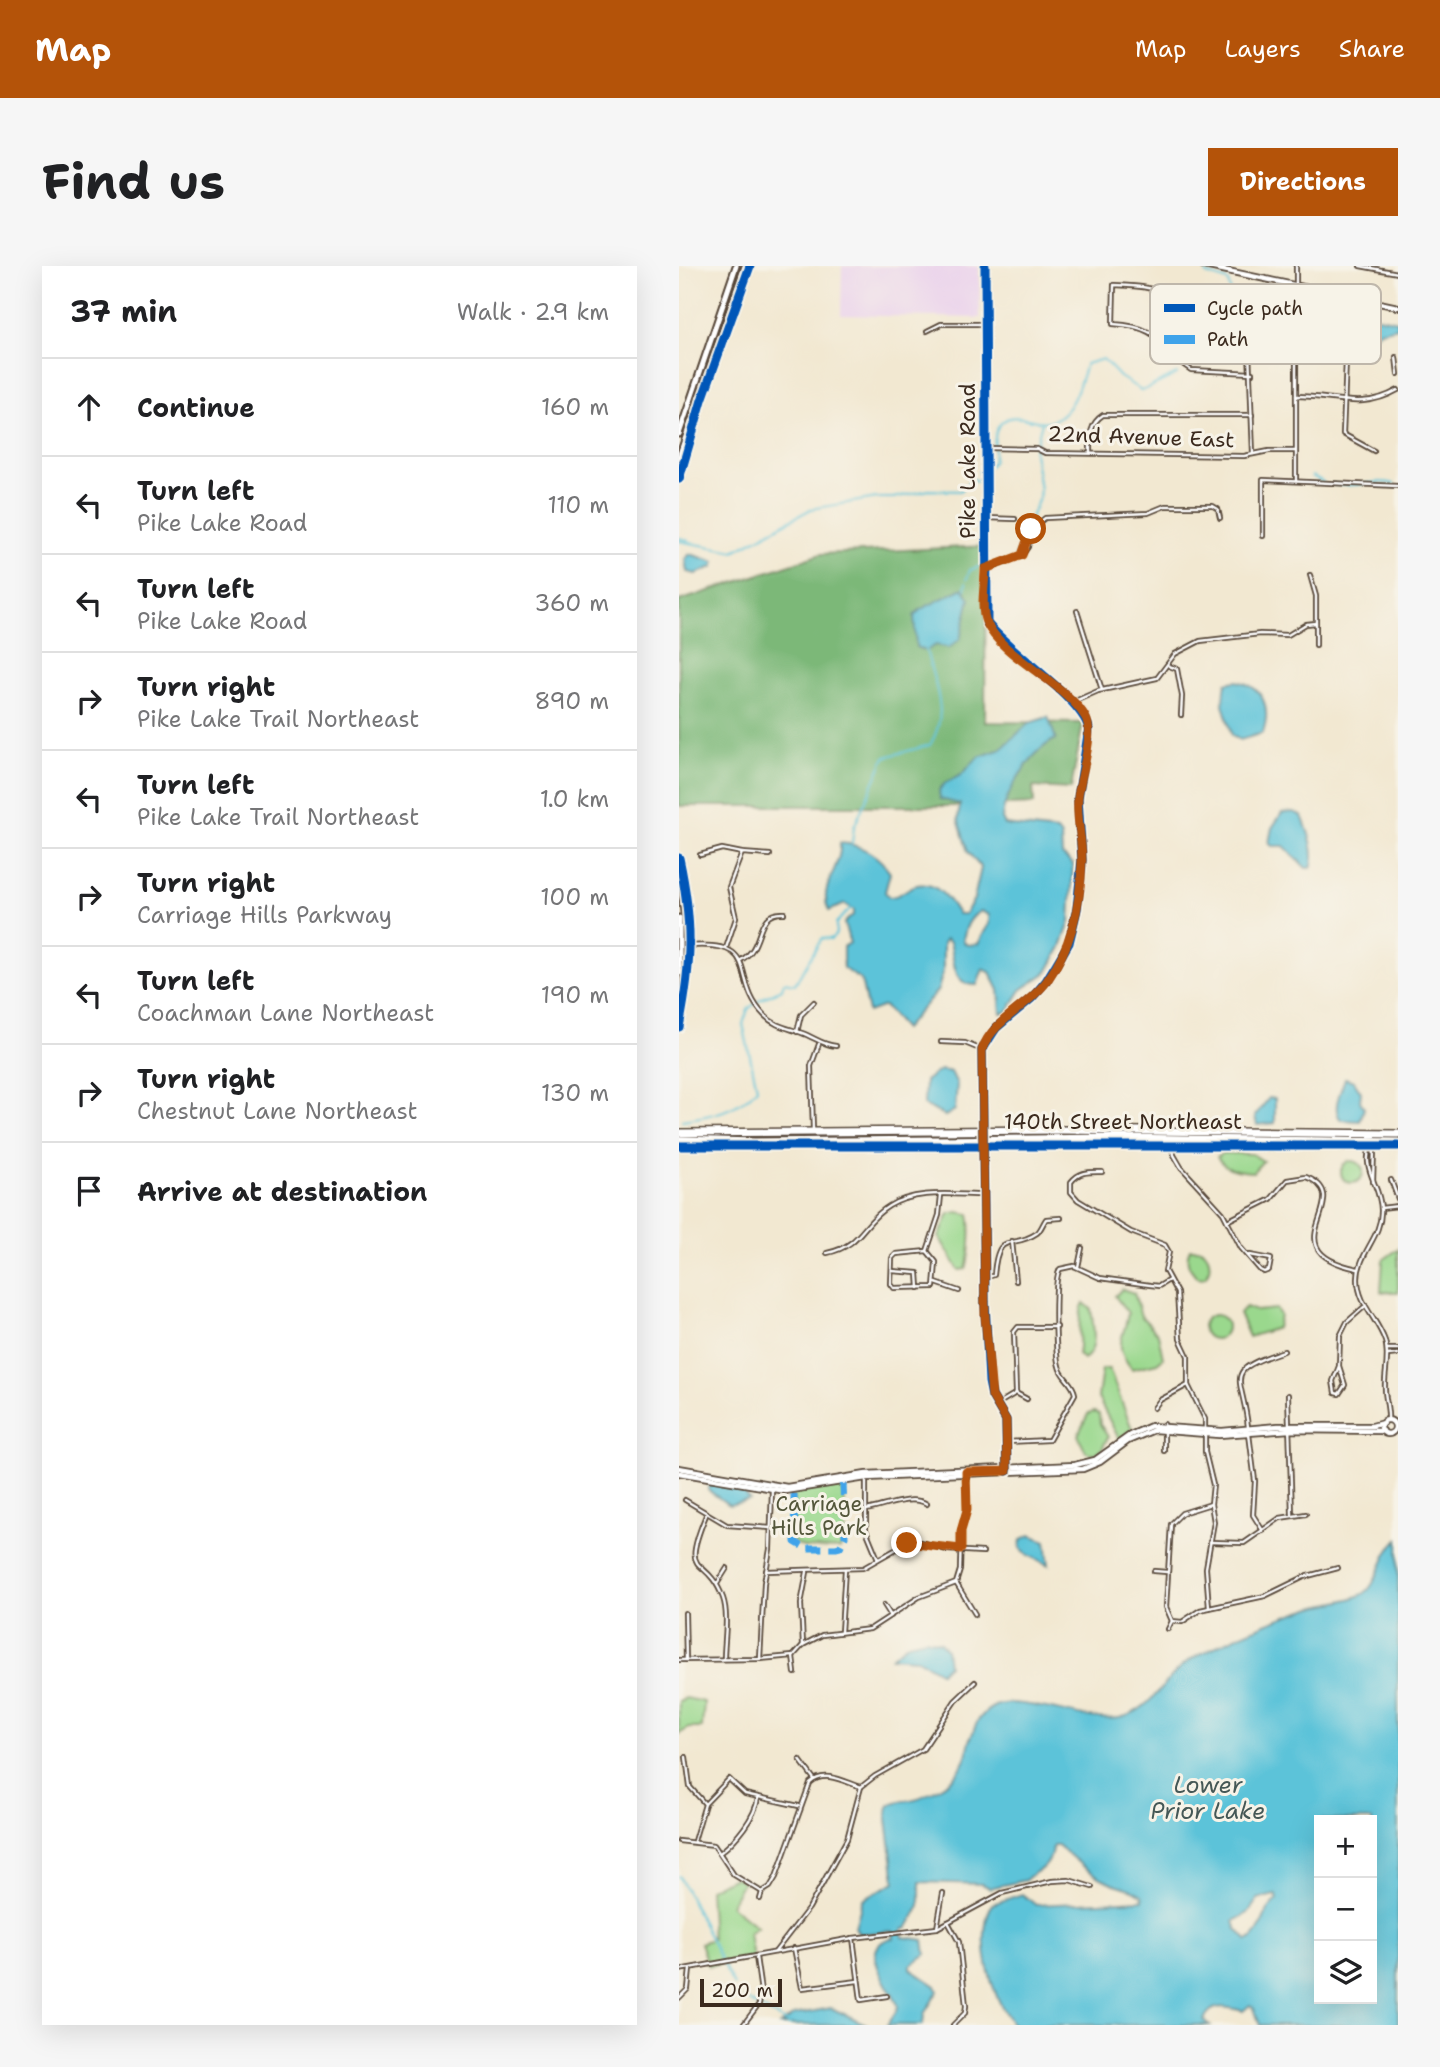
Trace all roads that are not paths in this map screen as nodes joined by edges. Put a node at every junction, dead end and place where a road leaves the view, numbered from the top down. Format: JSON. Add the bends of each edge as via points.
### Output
{"nodes":[{"id":1,"x":736,"y":266,"type":"edge"},
{"id":2,"x":745,"y":266,"type":"edge"},
{"id":3,"x":985,"y":266,"type":"edge"},
{"id":4,"x":1204,"y":266,"type":"edge"},
{"id":5,"x":1296,"y":266,"type":"edge"},
{"id":6,"x":1360,"y":266,"type":"edge"},
{"id":7,"x":1398,"y":273,"type":"edge"},
{"id":8,"x":1288,"y":284,"type":"edge"},
{"id":9,"x":1297,"y":284,"type":"edge"},
{"id":10,"x":730,"y":285,"type":"junction"},
{"id":11,"x":1150,"y":287,"type":"edge"},
{"id":12,"x":733,"y":298,"type":"junction"},
{"id":13,"x":985,"y":324,"type":"junction"},
{"id":14,"x":927,"y":331,"type":"dead end"},
{"id":15,"x":1150,"y":333,"type":"edge"},
{"id":16,"x":1397,"y":357,"type":"edge"},
{"id":17,"x":1185,"y":364,"type":"edge"},
{"id":18,"x":1251,"y":364,"type":"edge"},
{"id":19,"x":1296,"y":364,"type":"edge"},
{"id":20,"x":1346,"y":364,"type":"edge"},
{"id":21,"x":1252,"y":373,"type":"junction"},
{"id":22,"x":1398,"y":374,"type":"edge"},
{"id":23,"x":1398,"y":390,"type":"edge"},
{"id":24,"x":1296,"y":396,"type":"junction"},
{"id":25,"x":1343,"y":401,"type":"junction"},
{"id":26,"x":1252,"y":415,"type":"junction"},
{"id":27,"x":681,"y":433,"type":"edge"},
{"id":28,"x":986,"y":448,"type":"junction"},
{"id":29,"x":1296,"y":451,"type":"junction"},
{"id":30,"x":1374,"y":451,"type":"dead end"},
{"id":31,"x":1090,"y":453,"type":"junction"},
{"id":32,"x":1253,"y":454,"type":"junction"},
{"id":33,"x":679,"y":457,"type":"edge"},
{"id":34,"x":1296,"y":481,"type":"junction"},
{"id":35,"x":1398,"y":486,"type":"edge"},
{"id":36,"x":1220,"y":517,"type":"dead end"},
{"id":37,"x":986,"y":518,"type":"junction"},
{"id":38,"x":1015,"y":519,"type":"dead end"},
{"id":39,"x":1263,"y":536,"type":"dead end"},
{"id":40,"x":985,"y":569,"type":"junction"},
{"id":41,"x":1310,"y":575,"type":"dead end"},
{"id":42,"x":1077,"y":611,"type":"dead end"},
{"id":43,"x":1316,"y":623,"type":"junction"},
{"id":44,"x":1316,"y":645,"type":"dead end"},
{"id":45,"x":1169,"y":666,"type":"junction"},
{"id":46,"x":1102,"y":690,"type":"junction"},
{"id":47,"x":1073,"y":702,"type":"junction"},
{"id":48,"x":1181,"y":715,"type":"dead end"},
{"id":49,"x":743,"y":853,"type":"junction"},
{"id":50,"x":700,"y":855,"type":"dead end"},
{"id":51,"x":770,"y":855,"type":"dead end"},
{"id":52,"x":679,"y":878,"type":"edge"},
{"id":53,"x":784,"y":913,"type":"dead end"},
{"id":54,"x":679,"y":918,"type":"edge"},
{"id":55,"x":684,"y":946,"type":"junction"},
{"id":56,"x":726,"y":948,"type":"junction"},
{"id":57,"x":741,"y":960,"type":"junction"},
{"id":58,"x":679,"y":972,"type":"edge"},
{"id":59,"x":814,"y":1002,"type":"dead end"},
{"id":60,"x":679,"y":1011,"type":"edge"},
{"id":61,"x":797,"y":1032,"type":"junction"},
{"id":62,"x":941,"y":1042,"type":"dead end"},
{"id":63,"x":819,"y":1043,"type":"junction"},
{"id":64,"x":836,"y":1046,"type":"dead end"},
{"id":65,"x":982,"y":1050,"type":"junction"},
{"id":66,"x":679,"y":1133,"type":"edge"},
{"id":67,"x":813,"y":1133,"type":"junction"},
{"id":68,"x":1398,"y":1134,"type":"edge"},
{"id":69,"x":984,"y":1135,"type":"junction"},
{"id":70,"x":1172,"y":1139,"type":"junction"},
{"id":71,"x":679,"y":1140,"type":"edge"},
{"id":72,"x":1371,"y":1140,"type":"junction"},
{"id":73,"x":1398,"y":1142,"type":"edge"},
{"id":74,"x":1102,"y":1172,"type":"dead end"},
{"id":75,"x":1391,"y":1180,"type":"dead end"},
{"id":76,"x":941,"y":1195,"type":"junction"},
{"id":77,"x":984,"y":1195,"type":"junction"},
{"id":78,"x":1398,"y":1199,"type":"edge"},
{"id":79,"x":1398,"y":1206,"type":"edge"},
{"id":80,"x":1381,"y":1208,"type":"junction"},
{"id":81,"x":1061,"y":1218,"type":"dead end"},
{"id":82,"x":1227,"y":1221,"type":"junction"},
{"id":83,"x":1012,"y":1241,"type":"junction"},
{"id":84,"x":1081,"y":1248,"type":"dead end"},
{"id":85,"x":927,"y":1251,"type":"junction"},
{"id":86,"x":827,"y":1254,"type":"dead end"},
{"id":87,"x":1250,"y":1255,"type":"junction"},
{"id":88,"x":1078,"y":1267,"type":"junction"},
{"id":89,"x":1358,"y":1269,"type":"junction"},
{"id":90,"x":892,"y":1271,"type":"junction"},
{"id":91,"x":985,"y":1278,"type":"junction"},
{"id":92,"x":1169,"y":1280,"type":"junction"},
{"id":93,"x":1016,"y":1281,"type":"dead end"},
{"id":94,"x":936,"y":1283,"type":"junction"},
{"id":95,"x":919,"y":1289,"type":"junction"},
{"id":96,"x":959,"y":1291,"type":"dead end"},
{"id":97,"x":1365,"y":1307,"type":"junction"},
{"id":98,"x":1057,"y":1327,"type":"junction"},
{"id":99,"x":1387,"y":1349,"type":"junction"},
{"id":100,"x":1398,"y":1349,"type":"edge"},
{"id":101,"x":1284,"y":1351,"type":"dead end"},
{"id":102,"x":1398,"y":1354,"type":"edge"},
{"id":103,"x":1388,"y":1355,"type":"junction"},
{"id":104,"x":1339,"y":1366,"type":"junction"},
{"id":105,"x":1188,"y":1385,"type":"junction"},
{"id":106,"x":1016,"y":1393,"type":"junction"},
{"id":107,"x":1288,"y":1395,"type":"dead end"},
{"id":108,"x":1027,"y":1399,"type":"dead end"},
{"id":109,"x":996,"y":1405,"type":"junction"},
{"id":110,"x":1154,"y":1408,"type":"dead end"},
{"id":111,"x":1391,"y":1423,"type":"edge"},
{"id":112,"x":1164,"y":1427,"type":"junction"},
{"id":113,"x":1290,"y":1428,"type":"junction"},
{"id":114,"x":1248,"y":1430,"type":"junction"},
{"id":115,"x":1383,"y":1431,"type":"junction"},
{"id":116,"x":1398,"y":1431,"type":"edge"},
{"id":117,"x":1205,"y":1432,"type":"junction"},
{"id":118,"x":1391,"y":1433,"type":"junction"},
{"id":119,"x":1007,"y":1442,"type":"junction"},
{"id":120,"x":1164,"y":1451,"type":"dead end"},
{"id":121,"x":1007,"y":1469,"type":"junction"},
{"id":122,"x":966,"y":1470,"type":"junction"},
{"id":123,"x":679,"y":1471,"type":"edge"},
{"id":124,"x":866,"y":1476,"type":"junction"},
{"id":125,"x":772,"y":1488,"type":"junction"},
{"id":126,"x":685,"y":1500,"type":"dead end"},
{"id":127,"x":927,"y":1504,"type":"dead end"},
{"id":128,"x":1211,"y":1504,"type":"junction"},
{"id":129,"x":866,"y":1510,"type":"junction"},
{"id":130,"x":1292,"y":1514,"type":"junction"},
{"id":131,"x":1306,"y":1514,"type":"dead end"},
{"id":132,"x":706,"y":1515,"type":"junction"},
{"id":133,"x":771,"y":1528,"type":"junction"},
{"id":134,"x":1263,"y":1531,"type":"junction"},
{"id":135,"x":1210,"y":1542,"type":"junction"},
{"id":136,"x":961,"y":1549,"type":"junction"},
{"id":137,"x":983,"y":1552,"type":"dead end"},
{"id":138,"x":878,"y":1559,"type":"junction"},
{"id":139,"x":1338,"y":1567,"type":"dead end"},
{"id":140,"x":727,"y":1568,"type":"dead end"},
{"id":141,"x":845,"y":1569,"type":"junction"},
{"id":142,"x":808,"y":1570,"type":"junction"},
{"id":143,"x":766,"y":1571,"type":"junction"},
{"id":144,"x":1154,"y":1571,"type":"dead end"},
{"id":145,"x":1167,"y":1572,"type":"junction"},
{"id":146,"x":955,"y":1583,"type":"junction"},
{"id":147,"x":716,"y":1584,"type":"junction"},
{"id":148,"x":884,"y":1605,"type":"dead end"},
{"id":149,"x":1209,"y":1608,"type":"junction"},
{"id":150,"x":685,"y":1613,"type":"dead end"},
{"id":151,"x":975,"y":1614,"type":"dead end"},
{"id":152,"x":891,"y":1616,"type":"junction"},
{"id":153,"x":1172,"y":1621,"type":"junction"},
{"id":154,"x":1168,"y":1629,"type":"dead end"},
{"id":155,"x":841,"y":1632,"type":"junction"},
{"id":156,"x":803,"y":1645,"type":"junction"},
{"id":157,"x":793,"y":1656,"type":"junction"},
{"id":158,"x":724,"y":1659,"type":"junction"},
{"id":159,"x":760,"y":1659,"type":"junction"},
{"id":160,"x":679,"y":1660,"type":"edge"},
{"id":161,"x":686,"y":1660,"type":"junction"},
{"id":162,"x":795,"y":1673,"type":"dead end"},
{"id":163,"x":975,"y":1682,"type":"dead end"},
{"id":164,"x":686,"y":1758,"type":"dead end"},
{"id":165,"x":800,"y":1760,"type":"dead end"},
{"id":166,"x":814,"y":1779,"type":"junction"},
{"id":167,"x":861,"y":1787,"type":"junction"},
{"id":168,"x":758,"y":1797,"type":"junction"},
{"id":169,"x":705,"y":1804,"type":"junction"},
{"id":170,"x":800,"y":1806,"type":"junction"},
{"id":171,"x":679,"y":1840,"type":"edge"},
{"id":172,"x":694,"y":1841,"type":"junction"},
{"id":173,"x":721,"y":1852,"type":"junction"},
{"id":174,"x":1092,"y":1886,"type":"dead end"},
{"id":175,"x":762,"y":1892,"type":"junction"},
{"id":176,"x":943,"y":1893,"type":"dead end"},
{"id":177,"x":760,"y":1899,"type":"dead end"},
{"id":178,"x":948,"y":1922,"type":"junction"},
{"id":179,"x":937,"y":1928,"type":"junction"},
{"id":180,"x":853,"y":1938,"type":"junction"},
{"id":181,"x":794,"y":1948,"type":"junction"},
{"id":182,"x":775,"y":1952,"type":"junction"},
{"id":183,"x":756,"y":1957,"type":"junction"},
{"id":184,"x":690,"y":1969,"type":"junction"},
{"id":185,"x":679,"y":1970,"type":"edge"},
{"id":186,"x":858,"y":1980,"type":"junction"},
{"id":187,"x":887,"y":1996,"type":"dead end"},
{"id":188,"x":679,"y":1998,"type":"edge"},
{"id":189,"x":743,"y":2025,"type":"edge"},
{"id":190,"x":953,"y":2025,"type":"edge"}],
"edges":[{"from":1,"to":10,"type":"main road"},
{"from":2,"to":12,"type":"main road"},
{"from":3,"to":13,"type":"street","name":"Pike Lake Road"},
{"from":4,"to":8,"type":"street"},
{"from":5,"to":9,"type":"street"},
{"from":6,"to":7,"type":"street"},
{"from":10,"to":12,"type":"street"},
{"from":10,"to":27,"type":"main road"},
{"from":11,"to":15,"type":"street","via":[[1114,285],[1113,324]]},
{"from":12,"to":27,"type":"main road"},
{"from":13,"to":14,"type":"street","via":[[941,324]]},
{"from":13,"to":28,"type":"street","name":"Pike Lake Road"},
{"from":16,"to":22,"type":"street"},
{"from":17,"to":21,"type":"street","via":[[1191,370]]},
{"from":18,"to":21,"type":"street"},
{"from":19,"to":24,"type":"street"},
{"from":20,"to":25,"type":"street"},
{"from":21,"to":26,"type":"street"},
{"from":23,"to":25,"type":"street","via":[[1372,402]]},
{"from":24,"to":25,"type":"street"},
{"from":24,"to":29,"type":"street"},
{"from":25,"to":30,"type":"street","via":[[1343,434]]},
{"from":26,"to":31,"type":"street","via":[[1104,415],[1090,431]]},
{"from":26,"to":32,"type":"street"},
{"from":27,"to":33,"type":"main road"},
{"from":28,"to":31,"type":"street","name":"22nd Avenue East"},
{"from":28,"to":37,"type":"street","name":"Pike Lake Road"},
{"from":29,"to":32,"type":"street","name":"22nd Avenue East"},
{"from":29,"to":34,"type":"street"},
{"from":31,"to":32,"type":"street","name":"22nd Avenue East"},
{"from":34,"to":35,"type":"street"},
{"from":34,"to":39,"type":"street","via":[[1263,480]]},
{"from":36,"to":40,"type":"street","via":[[1213,506],[1177,506],[1144,513],[1045,518],[1031,529],[1022,555]]},
{"from":37,"to":38,"type":"street"},
{"from":37,"to":40,"type":"street","name":"Pike Lake Road"},
{"from":40,"to":47,"type":"street","name":"Pike Lake Road","via":[[986,623]]},
{"from":41,"to":43,"type":"street","via":[[1315,584]]},
{"from":42,"to":46,"type":"street"},
{"from":43,"to":44,"type":"street"},
{"from":43,"to":45,"type":"street","via":[[1287,635],[1200,641],[1175,654]]},
{"from":45,"to":46,"type":"street","via":[[1144,683]]},
{"from":45,"to":48,"type":"street","via":[[1177,669]]},
{"from":46,"to":47,"type":"street"},
{"from":47,"to":65,"type":"street","via":[[1089,728],[1078,798],[1082,860],[1069,943],[1047,981],[996,1028]]},
{"from":49,"to":50,"type":"street","via":[[722,849]]},
{"from":49,"to":51,"type":"street"},
{"from":49,"to":56,"type":"street","via":[[729,887],[736,918]]},
{"from":52,"to":55,"type":"main road","via":[[686,916]]},
{"from":53,"to":57,"type":"street","via":[[768,917],[754,952]]},
{"from":54,"to":55,"type":"main road"},
{"from":55,"to":56,"type":"street"},
{"from":55,"to":58,"type":"main road"},
{"from":55,"to":60,"type":"main road"},
{"from":56,"to":57,"type":"street"},
{"from":57,"to":61,"type":"street","via":[[749,991],[762,1014]]},
{"from":59,"to":61,"type":"street","via":[[801,1015]]},
{"from":61,"to":63,"type":"street"},
{"from":62,"to":65,"type":"street","via":[[965,1043]]},
{"from":63,"to":64,"type":"street"},
{"from":63,"to":67,"type":"street","via":[[811,1066]]},
{"from":65,"to":69,"type":"street"},
{"from":66,"to":67,"type":"highway","name":"140th Street Northeast"},
{"from":67,"to":69,"type":"highway","name":"140th Street Northeast"},
{"from":68,"to":72,"type":"highway","name":"140th Street Northeast"},
{"from":69,"to":70,"type":"highway","name":"140th Street Northeast"},
{"from":69,"to":71,"type":"highway","name":"140th Street Northeast"},
{"from":69,"to":72,"type":"highway","name":"140th Street Northeast"},
{"from":69,"to":77,"type":"street"},
{"from":70,"to":72,"type":"highway","name":"140th Street Northeast"},
{"from":70,"to":82,"type":"street","via":[[1181,1167]]},
{"from":72,"to":73,"type":"highway","name":"140th Street Northeast"},
{"from":72,"to":80,"type":"street","via":[[1373,1182]]},
{"from":74,"to":92,"type":"street","via":[[1076,1175],[1071,1192],[1131,1232],[1165,1245]]},
{"from":75,"to":78,"type":"street"},
{"from":76,"to":77,"type":"street"},
{"from":76,"to":85,"type":"street"},
{"from":76,"to":86,"type":"street","via":[[908,1197],[887,1206],[845,1250]]},
{"from":77,"to":91,"type":"street"},
{"from":79,"to":80,"type":"street"},
{"from":80,"to":89,"type":"street","via":[[1378,1232]]},
{"from":81,"to":83,"type":"street","via":[[1046,1219],[1033,1234]]},
{"from":82,"to":87,"type":"street","via":[[1241,1248]]},
{"from":82,"to":89,"type":"street","via":[[1265,1203],[1287,1180],[1307,1177],[1321,1185],[1325,1197],[1315,1228],[1318,1249],[1331,1262]]},
{"from":83,"to":91,"type":"street","via":[[996,1252],[993,1275]]},
{"from":83,"to":93,"type":"street"},
{"from":84,"to":88,"type":"street"},
{"from":85,"to":90,"type":"street","via":[[897,1254]]},
{"from":85,"to":94,"type":"street","via":[[936,1262]]},
{"from":87,"to":87,"type":"street","via":[[1264,1272],[1272,1266],[1267,1256]]},
{"from":88,"to":92,"type":"street","via":[[1100,1278],[1159,1286]]},
{"from":88,"to":98,"type":"street","via":[[1057,1273]]},
{"from":89,"to":97,"type":"street","via":[[1358,1290]]},
{"from":90,"to":95,"type":"street","via":[[918,1273]]},
{"from":90,"to":95,"type":"street","via":[[894,1289]]},
{"from":91,"to":109,"type":"street","via":[[989,1382]]},
{"from":92,"to":105,"type":"street","via":[[1177,1293]]},
{"from":94,"to":95,"type":"street","via":[[930,1289]]},
{"from":94,"to":96,"type":"street"},
{"from":97,"to":99,"type":"street","via":[[1379,1326]]},
{"from":97,"to":104,"type":"street","via":[[1342,1330]]},
{"from":98,"to":106,"type":"street","via":[[1024,1326],[1014,1332]]},
{"from":98,"to":119,"type":"street","via":[[1059,1367],[1074,1387],[1073,1399],[1049,1440]]},
{"from":99,"to":100,"type":"street"},
{"from":99,"to":103,"type":"street"},
{"from":101,"to":114,"type":"street","via":[[1251,1362],[1241,1374],[1238,1388]]},
{"from":102,"to":103,"type":"street"},
{"from":103,"to":111,"type":"street","via":[[1385,1378]]},
{"from":104,"to":104,"type":"street","via":[[1333,1381],[1339,1394],[1345,1385]]},
{"from":105,"to":110,"type":"street"},
{"from":105,"to":117,"type":"street","via":[[1202,1409]]},
{"from":106,"to":108,"type":"street"},
{"from":106,"to":109,"type":"street"},
{"from":107,"to":113,"type":"street"},
{"from":109,"to":119,"type":"street","via":[[1006,1420]]},
{"from":111,"to":113,"type":"street"},
{"from":111,"to":115,"type":"street"},
{"from":111,"to":118,"type":"street"},
{"from":112,"to":117,"type":"street"},
{"from":112,"to":120,"type":"street"},
{"from":112,"to":121,"type":"street","via":[[1139,1435],[1108,1458],[1083,1469]]},
{"from":113,"to":114,"type":"street"},
{"from":113,"to":115,"type":"street"},
{"from":113,"to":130,"type":"street"},
{"from":114,"to":117,"type":"street"},
{"from":114,"to":134,"type":"street","via":[[1254,1515]]},
{"from":115,"to":118,"type":"street"},
{"from":116,"to":118,"type":"street"},
{"from":117,"to":128,"type":"street","via":[[1213,1485]]},
{"from":119,"to":121,"type":"street"},
{"from":121,"to":122,"type":"street"},
{"from":122,"to":124,"type":"street"},
{"from":122,"to":136,"type":"street","via":[[967,1510]]},
{"from":123,"to":125,"type":"street"},
{"from":124,"to":125,"type":"street","via":[[803,1490]]},
{"from":124,"to":129,"type":"street"},
{"from":125,"to":133,"type":"street"},
{"from":126,"to":132,"type":"street"},
{"from":127,"to":129,"type":"street","via":[[921,1500]]},
{"from":128,"to":135,"type":"street","via":[[1214,1526]]},
{"from":128,"to":145,"type":"street","via":[[1182,1513],[1171,1524]]},
{"from":129,"to":138,"type":"street","via":[[866,1530]]},
{"from":130,"to":131,"type":"street"},
{"from":130,"to":134,"type":"street"},
{"from":132,"to":133,"type":"street","via":[[727,1525]]},
{"from":132,"to":147,"type":"street","via":[[691,1542],[689,1558]]},
{"from":133,"to":143,"type":"street"},
{"from":134,"to":135,"type":"street","via":[[1244,1543]]},
{"from":135,"to":149,"type":"street","via":[[1206,1568]]},
{"from":136,"to":137,"type":"street"},
{"from":136,"to":138,"type":"street","via":[[907,1543]]},
{"from":136,"to":146,"type":"street"},
{"from":138,"to":141,"type":"street","via":[[863,1568]]},
{"from":139,"to":149,"type":"street","via":[[1265,1596]]},
{"from":140,"to":147,"type":"street"},
{"from":141,"to":142,"type":"street"},
{"from":141,"to":155,"type":"street"},
{"from":142,"to":143,"type":"street"},
{"from":142,"to":156,"type":"street","via":[[801,1604]]},
{"from":143,"to":159,"type":"street"},
{"from":144,"to":145,"type":"street"},
{"from":145,"to":153,"type":"street","via":[[1166,1613]]},
{"from":146,"to":151,"type":"street"},
{"from":146,"to":152,"type":"street","via":[[919,1597]]},
{"from":147,"to":158,"type":"street","via":[[724,1601]]},
{"from":148,"to":152,"type":"street"},
{"from":149,"to":153,"type":"street","via":[[1182,1622]]},
{"from":150,"to":161,"type":"street"},
{"from":152,"to":155,"type":"street","via":[[870,1629]]},
{"from":153,"to":154,"type":"street"},
{"from":155,"to":156,"type":"street","via":[[821,1635]]},
{"from":156,"to":157,"type":"street"},
{"from":157,"to":159,"type":"street"},
{"from":157,"to":162,"type":"street"},
{"from":158,"to":159,"type":"street"},
{"from":158,"to":161,"type":"street"},
{"from":160,"to":161,"type":"street"},
{"from":163,"to":167,"type":"street","via":[[955,1701],[923,1749]]},
{"from":164,"to":169,"type":"street","via":[[690,1787]]},
{"from":165,"to":166,"type":"street"},
{"from":166,"to":167,"type":"street","via":[[829,1776]]},
{"from":166,"to":170,"type":"street"},
{"from":167,"to":182,"type":"street","via":[[847,1839],[809,1908]]},
{"from":168,"to":169,"type":"street","via":[[745,1794],[729,1779]]},
{"from":168,"to":170,"type":"street"},
{"from":168,"to":173,"type":"street","via":[[753,1814]]},
{"from":169,"to":172,"type":"street"},
{"from":170,"to":175,"type":"street","via":[[776,1877]]},
{"from":171,"to":172,"type":"street"},
{"from":172,"to":173,"type":"street","via":[[714,1845]]},
{"from":173,"to":175,"type":"street","via":[[734,1875]]},
{"from":174,"to":178,"type":"street","via":[[1061,1880],[1020,1888]]},
{"from":175,"to":177,"type":"street"},
{"from":176,"to":179,"type":"street"},
{"from":178,"to":179,"type":"street"},
{"from":178,"to":190,"type":"street","via":[[959,1942],[966,2006]]},
{"from":179,"to":180,"type":"street"},
{"from":180,"to":181,"type":"street"},
{"from":180,"to":186,"type":"street"},
{"from":181,"to":182,"type":"street"},
{"from":181,"to":186,"type":"street","via":[[802,1988]]},
{"from":182,"to":183,"type":"street"},
{"from":183,"to":184,"type":"street"},
{"from":183,"to":189,"type":"street","via":[[759,2004]]},
{"from":184,"to":185,"type":"street"},
{"from":184,"to":188,"type":"street","via":[[688,1989]]},
{"from":186,"to":187,"type":"street","via":[[861,2000]]}]}
